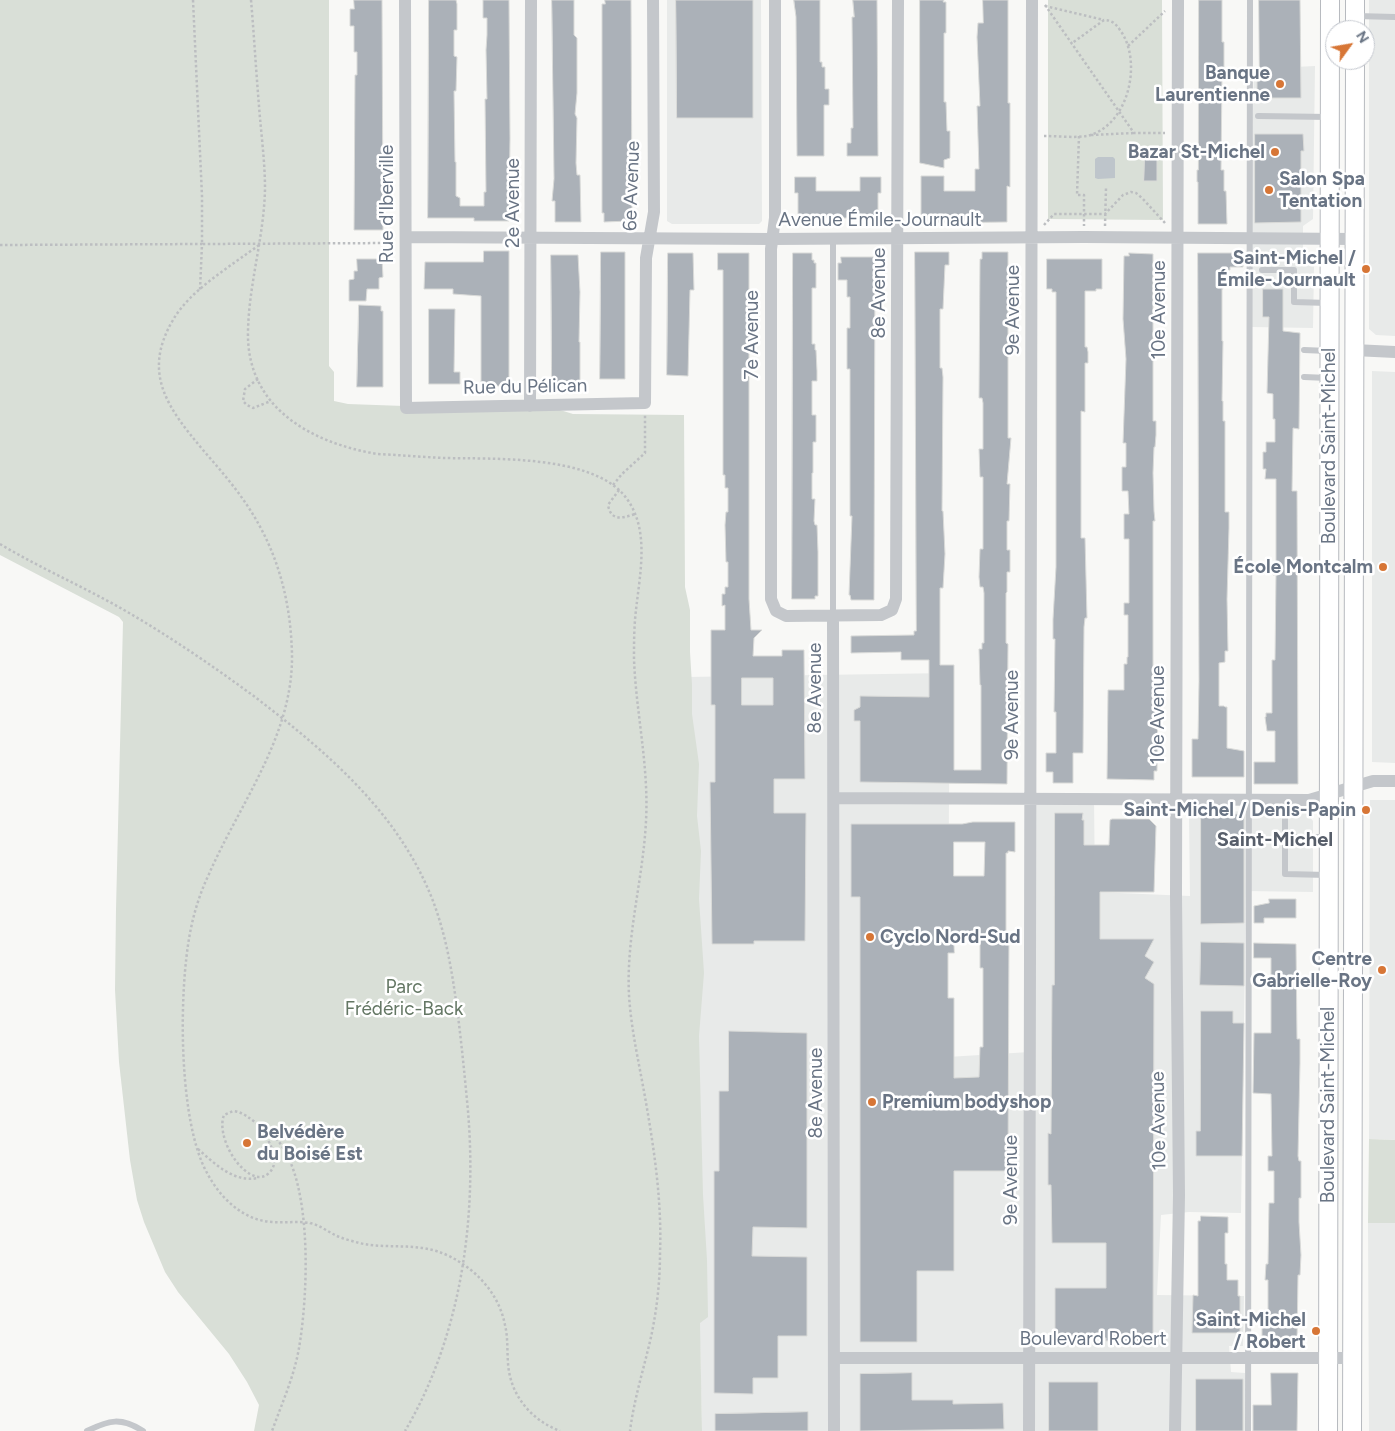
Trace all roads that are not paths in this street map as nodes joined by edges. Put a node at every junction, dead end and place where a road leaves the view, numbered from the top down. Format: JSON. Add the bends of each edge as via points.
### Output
{"nodes":[{"id":1,"x":405,"y":0,"type":"edge"},
{"id":2,"x":531,"y":0,"type":"edge"},
{"id":3,"x":653,"y":0,"type":"edge"},
{"id":4,"x":775,"y":0,"type":"edge"},
{"id":5,"x":898,"y":0,"type":"edge"},
{"id":6,"x":1032,"y":0,"type":"edge"},
{"id":7,"x":1250,"y":0,"type":"edge"},
{"id":8,"x":1330,"y":0,"type":"edge"},
{"id":9,"x":1174,"y":3,"type":"edge"},
{"id":10,"x":1355,"y":15,"type":"edge"},
{"id":11,"x":1395,"y":17,"type":"edge"},
{"id":12,"x":1354,"y":70,"type":"edge"},
{"id":13,"x":1258,"y":116,"type":"dead end"},
{"id":14,"x":1330,"y":117,"type":"junction"},
{"id":15,"x":406,"y":237,"type":"junction"},
{"id":16,"x":532,"y":238,"type":"junction"},
{"id":17,"x":649,"y":238,"type":"junction"},
{"id":18,"x":1032,"y":238,"type":"junction"},
{"id":19,"x":1178,"y":238,"type":"junction"},
{"id":20,"x":1250,"y":238,"type":"junction"},
{"id":21,"x":1354,"y":238,"type":"junction"},
{"id":22,"x":772,"y":239,"type":"junction"},
{"id":23,"x":833,"y":239,"type":"junction"},
{"id":24,"x":898,"y":239,"type":"junction"},
{"id":25,"x":1330,"y":239,"type":"junction"},
{"id":26,"x":1262,"y":270,"type":"dead end"},
{"id":27,"x":1329,"y":303,"type":"junction"},
{"id":28,"x":1304,"y":350,"type":"dead end"},
{"id":29,"x":1354,"y":350,"type":"junction"},
{"id":30,"x":1329,"y":351,"type":"junction"},
{"id":31,"x":1395,"y":352,"type":"edge"},
{"id":32,"x":1304,"y":377,"type":"dead end"},
{"id":33,"x":1330,"y":378,"type":"junction"},
{"id":34,"x":645,"y":402,"type":"joint"},
{"id":35,"x":530,"y":406,"type":"junction"},
{"id":36,"x":406,"y":408,"type":"joint"},
{"id":37,"x":833,"y":615,"type":"junction"},
{"id":38,"x":1395,"y":781,"type":"edge"},
{"id":39,"x":1354,"y":787,"type":"junction"},
{"id":40,"x":1329,"y":794,"type":"junction"},
{"id":41,"x":834,"y":798,"type":"junction"},
{"id":42,"x":1030,"y":799,"type":"junction"},
{"id":43,"x":1176,"y":800,"type":"junction"},
{"id":44,"x":1249,"y":800,"type":"junction"},
{"id":45,"x":1285,"y":800,"type":"junction"},
{"id":46,"x":1285,"y":837,"type":"junction"},
{"id":47,"x":1329,"y":837,"type":"junction"},
{"id":48,"x":1329,"y":875,"type":"junction"},
{"id":49,"x":835,"y":1358,"type":"junction"},
{"id":50,"x":1029,"y":1358,"type":"junction"},
{"id":51,"x":1175,"y":1358,"type":"junction"},
{"id":52,"x":1328,"y":1358,"type":"junction"},
{"id":53,"x":1352,"y":1358,"type":"junction"},
{"id":54,"x":1248,"y":1359,"type":"junction"},
{"id":55,"x":87,"y":1431,"type":"edge"},
{"id":56,"x":142,"y":1431,"type":"edge"},
{"id":57,"x":834,"y":1431,"type":"edge"},
{"id":58,"x":1029,"y":1431,"type":"edge"},
{"id":59,"x":1175,"y":1431,"type":"edge"},
{"id":60,"x":1248,"y":1431,"type":"edge"},
{"id":61,"x":1328,"y":1431,"type":"edge"},
{"id":62,"x":1352,"y":1431,"type":"edge"}],
"edges":[{"from":1,"to":15,"type":"street","name":"Rue d'Iberville"},
{"from":2,"to":16,"type":"street","name":"2e Avenue"},
{"from":3,"to":17,"type":"street","name":"6e Avenue","via":[[654,212]]},
{"from":4,"to":22,"type":"street","name":"7e Avenue","via":[[776,218]]},
{"from":5,"to":24,"type":"street","name":"8e Avenue"},
{"from":6,"to":18,"type":"street","name":"9e Avenue"},
{"from":7,"to":20,"type":"lane"},
{"from":8,"to":14,"type":"main road","name":"Boulevard Saint-Michel"},
{"from":9,"to":19,"type":"street","name":"10e Avenue"},
{"from":10,"to":11,"type":"lane"},
{"from":12,"to":21,"type":"main road","name":"Boulevard Saint-Michel"},
{"from":13,"to":14,"type":"lane"},
{"from":14,"to":25,"type":"main road","name":"Boulevard Saint-Michel"},
{"from":15,"to":16,"type":"street","name":"Avenue Émile-Journault"},
{"from":15,"to":36,"type":"street","name":"Rue d'Iberville"},
{"from":16,"to":17,"type":"street","name":"Avenue Émile-Journault"},
{"from":16,"to":35,"type":"street","name":"2e Avenue"},
{"from":17,"to":22,"type":"street","name":"Avenue Émile-Journault"},
{"from":17,"to":34,"type":"street","name":"6e Avenue","via":[[646,258]]},
{"from":18,"to":19,"type":"street","name":"Avenue Émile-Journault"},
{"from":18,"to":24,"type":"street","name":"Avenue Émile-Journault"},
{"from":18,"to":42,"type":"street","name":"9e Avenue"},
{"from":19,"to":20,"type":"street","name":"Avenue Émile-Journault"},
{"from":19,"to":43,"type":"street","name":"10e Avenue"},
{"from":20,"to":25,"type":"street","name":"Avenue Émile-Journault"},
{"from":20,"to":44,"type":"lane"},
{"from":21,"to":25,"type":"street","name":"Avenue Émile-Journault"},
{"from":21,"to":29,"type":"main road","name":"Boulevard Saint-Michel"},
{"from":22,"to":23,"type":"street","name":"Avenue Émile-Journault"},
{"from":22,"to":37,"type":"street","name":"7e Avenue","via":[[771,599],[776,611],[786,616]]},
{"from":23,"to":24,"type":"street","name":"Avenue Émile-Journault"},
{"from":23,"to":37,"type":"lane"},
{"from":24,"to":37,"type":"street","name":"8e Avenue","via":[[896,599],[892,610],[881,615]]},
{"from":25,"to":27,"type":"main road","name":"Boulevard Saint-Michel"},
{"from":26,"to":27,"type":"lane","via":[[1294,270],[1294,302]]},
{"from":27,"to":30,"type":"main road","name":"Boulevard Saint-Michel"},
{"from":28,"to":30,"type":"lane"},
{"from":29,"to":31,"type":"street"},
{"from":29,"to":39,"type":"main road","name":"Boulevard Saint-Michel"},
{"from":30,"to":33,"type":"main road","name":"Boulevard Saint-Michel"},
{"from":32,"to":33,"type":"lane"},
{"from":33,"to":40,"type":"main road","name":"Boulevard Saint-Michel"},
{"from":34,"to":35,"type":"street","name":"Rue du Pélican"},
{"from":35,"to":36,"type":"street","name":"Rue du Pélican"},
{"from":37,"to":41,"type":"street","name":"8e Avenue"},
{"from":38,"to":39,"type":"street","via":[[1373,781]]},
{"from":39,"to":40,"type":"street"},
{"from":39,"to":53,"type":"main road","name":"Boulevard Saint-Michel"},
{"from":40,"to":45,"type":"street","via":[[1309,800]]},
{"from":40,"to":47,"type":"main road","name":"Boulevard Saint-Michel"},
{"from":41,"to":42,"type":"street"},
{"from":41,"to":49,"type":"street","name":"8e Avenue"},
{"from":42,"to":43,"type":"street"},
{"from":42,"to":50,"type":"street","name":"9e Avenue"},
{"from":43,"to":44,"type":"street"},
{"from":43,"to":51,"type":"street","name":"10e Avenue","via":[[1179,1195]]},
{"from":44,"to":45,"type":"street"},
{"from":44,"to":54,"type":"lane"},
{"from":45,"to":46,"type":"lane"},
{"from":46,"to":47,"type":"lane"},
{"from":46,"to":48,"type":"lane","via":[[1285,874]]},
{"from":47,"to":48,"type":"main road","name":"Boulevard Saint-Michel"},
{"from":48,"to":52,"type":"main road","name":"Boulevard Saint-Michel"},
{"from":49,"to":50,"type":"street","name":"Boulevard Robert"},
{"from":49,"to":57,"type":"street","name":"8e Avenue"},
{"from":50,"to":51,"type":"street","name":"Boulevard Robert"},
{"from":50,"to":58,"type":"street","name":"9e Avenue"},
{"from":51,"to":54,"type":"street","name":"Boulevard Robert"},
{"from":51,"to":59,"type":"street","name":"10e Avenue"},
{"from":52,"to":53,"type":"street","name":"Boulevard Robert"},
{"from":52,"to":54,"type":"street","name":"Boulevard Robert"},
{"from":52,"to":61,"type":"main road","name":"Boulevard Saint-Michel"},
{"from":53,"to":62,"type":"main road","name":"Boulevard Saint-Michel"},
{"from":54,"to":60,"type":"lane"},
{"from":55,"to":56,"type":"lane","via":[[110,1421],[128,1422]]}]}
